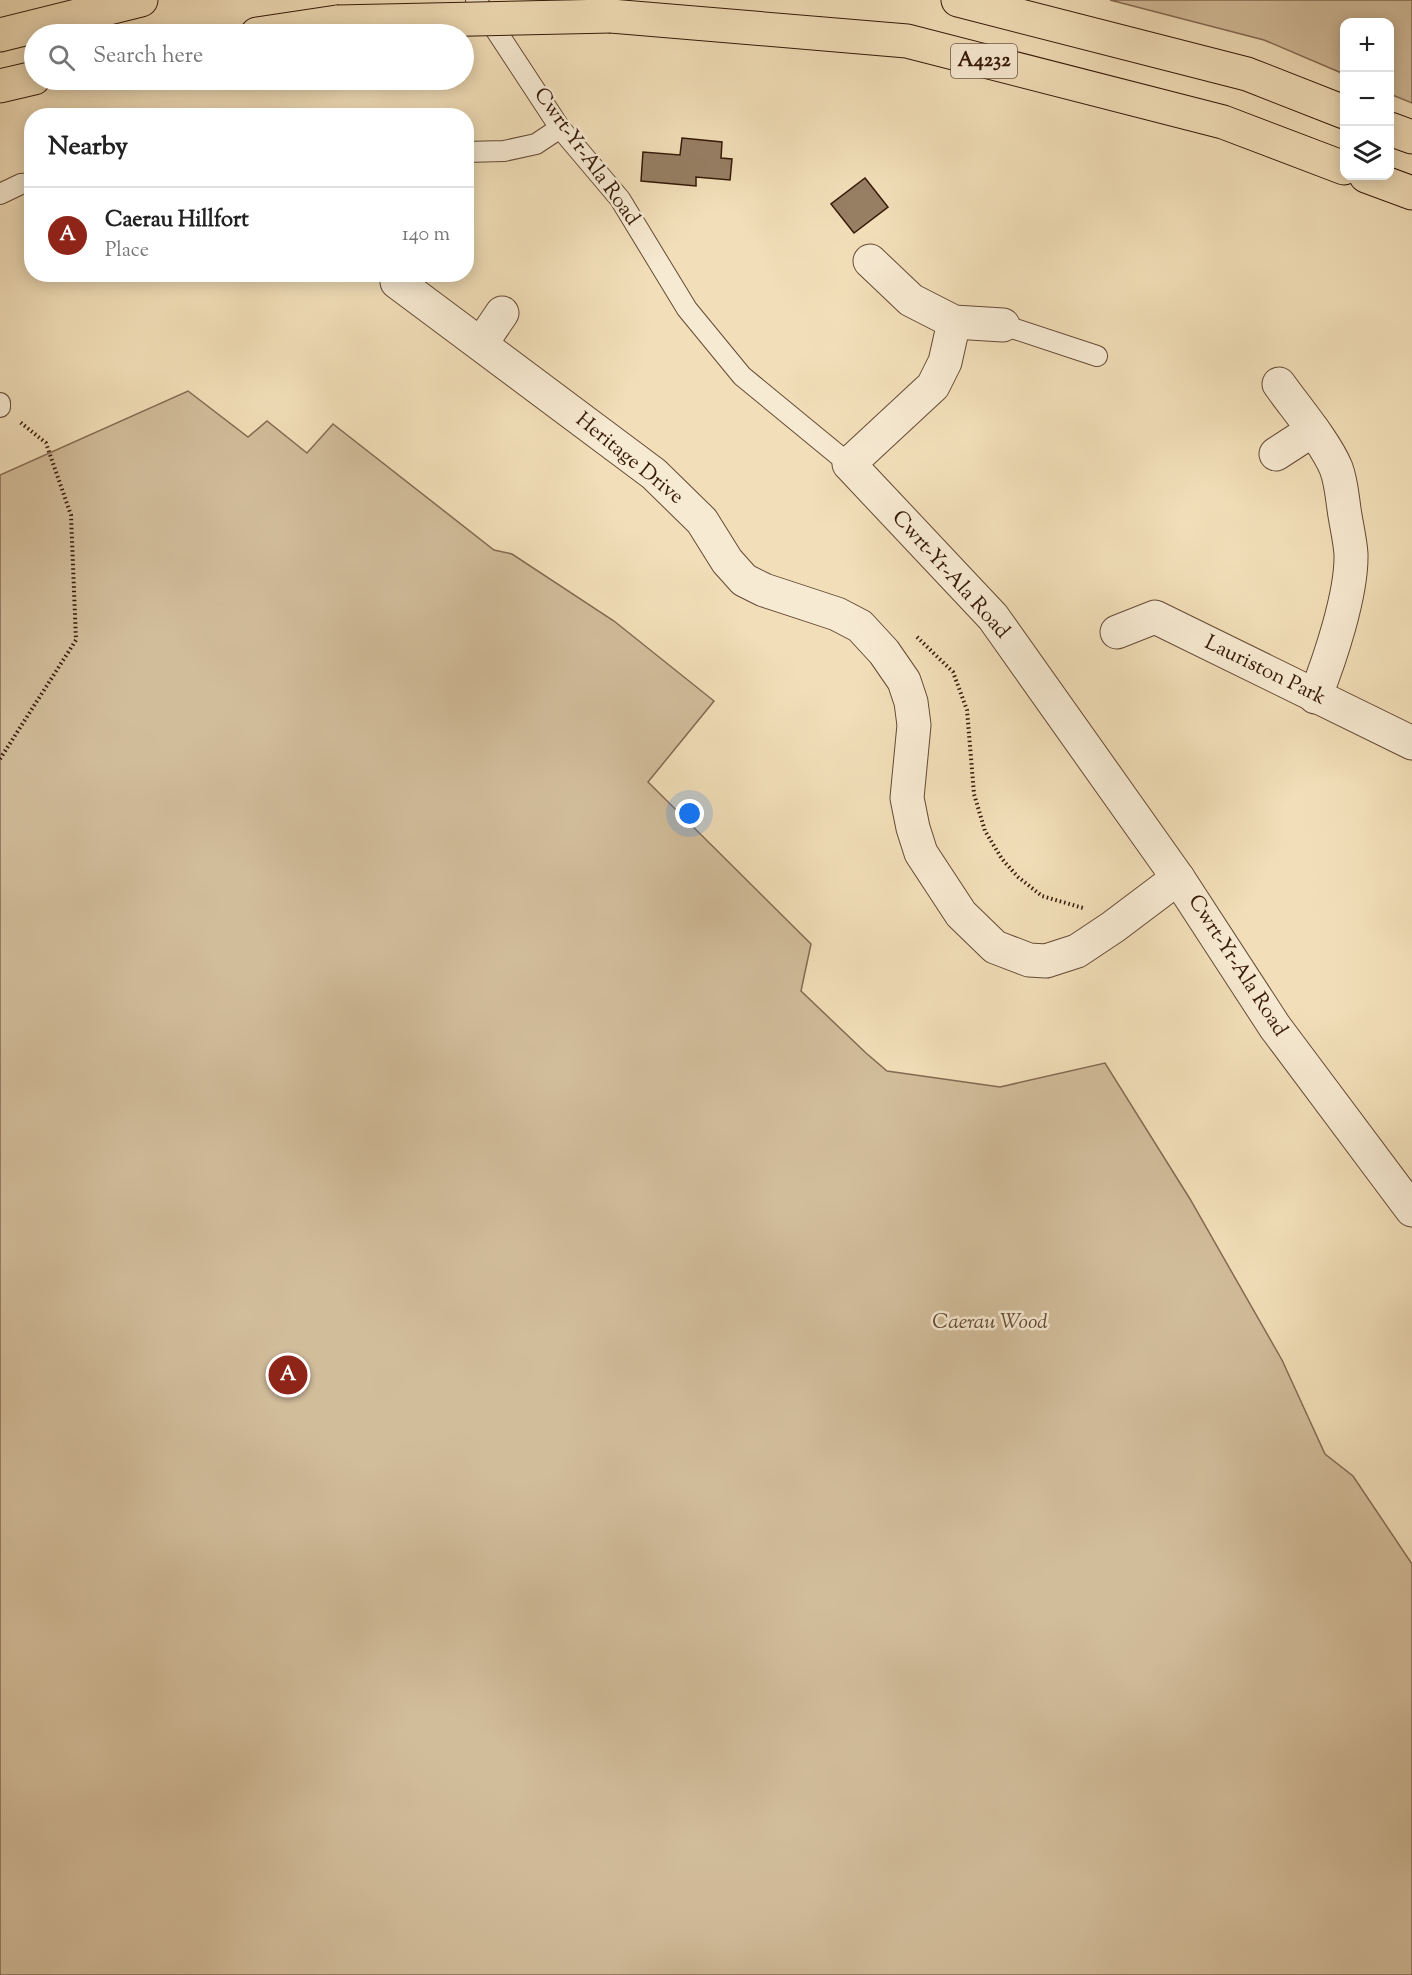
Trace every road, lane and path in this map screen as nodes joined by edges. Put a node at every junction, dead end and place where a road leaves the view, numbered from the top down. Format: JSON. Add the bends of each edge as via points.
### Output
{"nodes":[{"id":1,"x":141,"y":0,"type":"edge"},
{"id":2,"x":476,"y":0,"type":"edge"},
{"id":3,"x":958,"y":0,"type":"edge"},
{"id":4,"x":44,"y":24,"type":"edge"},
{"id":5,"x":324,"y":24,"type":"edge"},
{"id":6,"x":24,"y":29,"type":"edge"},
{"id":7,"x":0,"y":35,"type":"edge"},
{"id":8,"x":24,"y":80,"type":"edge"},
{"id":9,"x":0,"y":86,"type":"edge"},
{"id":10,"x":1340,"y":110,"type":"edge"},
{"id":11,"x":560,"y":128,"type":"junction"},
{"id":12,"x":1394,"y":131,"type":"edge"},
{"id":13,"x":1412,"y":137,"type":"edge"},
{"id":14,"x":474,"y":152,"type":"edge"},
{"id":15,"x":1340,"y":166,"type":"edge"},
{"id":16,"x":1377,"y":180,"type":"edge"},
{"id":17,"x":24,"y":184,"type":"edge"},
{"id":18,"x":1412,"y":193,"type":"edge"},
{"id":19,"x":0,"y":194,"type":"edge"},
{"id":20,"x":870,"y":261,"type":"dead end"},
{"id":21,"x":397,"y":282,"type":"dead end"},
{"id":22,"x":502,"y":313,"type":"dead end"},
{"id":23,"x":954,"y":322,"type":"junction"},
{"id":24,"x":1003,"y":326,"type":"joint"},
{"id":25,"x":481,"y":344,"type":"junction"},
{"id":26,"x":1097,"y":356,"type":"dead end"},
{"id":27,"x":1279,"y":384,"type":"dead end"},
{"id":28,"x":0,"y":406,"type":"edge"},
{"id":29,"x":1313,"y":430,"type":"junction"},
{"id":30,"x":1276,"y":454,"type":"dead end"},
{"id":31,"x":849,"y":464,"type":"junction"},
{"id":32,"x":1117,"y":632,"type":"dead end"},
{"id":33,"x":914,"y":634,"type":"dead end"},
{"id":34,"x":1316,"y":697,"type":"junction"},
{"id":35,"x":1412,"y":743,"type":"edge"},
{"id":36,"x":0,"y":759,"type":"edge"},
{"id":37,"x":1178,"y":878,"type":"junction"},
{"id":38,"x":1113,"y":927,"type":"junction"},
{"id":39,"x":1412,"y":1210,"type":"edge"}],
"edges":[{"from":1,"to":4,"type":"main road"},
{"from":2,"to":11,"type":"lane","name":"Cwrt-Yr-Ala Road"},
{"from":3,"to":10,"type":"main road","number":"A4232","via":[[1247,74]]},
{"from":5,"to":15,"type":"main road","number":"A4232","bridge":true,"via":[[611,16],[907,41],[1223,122]]},
{"from":6,"to":7,"type":"main road"},
{"from":8,"to":9,"type":"main road"},
{"from":11,"to":14,"type":"lane","via":[[536,144]]},
{"from":11,"to":31,"type":"lane","name":"Cwrt-Yr-Ala Road","via":[[620,199],[687,309],[742,376]]},
{"from":12,"to":13,"type":"main road"},
{"from":16,"to":18,"type":"main road"},
{"from":17,"to":19,"type":"lane"},
{"from":20,"to":23,"type":"street","via":[[911,300]]},
{"from":21,"to":25,"type":"street","name":"Heritage Drive"},
{"from":22,"to":25,"type":"street"},
{"from":23,"to":24,"type":"street"},
{"from":23,"to":31,"type":"street","via":[[945,362],[933,386]]},
{"from":24,"to":26,"type":"lane"},
{"from":25,"to":38,"type":"street","name":"Heritage Drive","via":[[654,474],[702,521],[744,580],[837,614],[860,626],[884,652],[904,681],[911,702],[914,725],[907,798],[921,854],[961,914],[995,947],[1029,960],[1047,961],[1077,951]]},
{"from":27,"to":29,"type":"street"},
{"from":28,"to":36,"type":"path","via":[[46,443],[71,515],[76,640]]},
{"from":29,"to":30,"type":"street"},
{"from":29,"to":34,"type":"street","via":[[1341,485],[1351,552],[1342,612]]},
{"from":31,"to":37,"type":"street","name":"Cwrt-Yr-Ala Road","via":[[993,617]]},
{"from":32,"to":34,"type":"street","name":"Lauriston Park","via":[[1155,617]]},
{"from":33,"to":38,"type":"path","via":[[953,672],[967,710],[974,794],[985,831],[1002,859],[1042,896],[1094,911]]},
{"from":34,"to":35,"type":"street","name":"Lauriston Park"},
{"from":37,"to":38,"type":"street","name":"Heritage Drive"},
{"from":37,"to":39,"type":"street","name":"Cwrt-Yr-Ala Road","via":[[1275,1027]]}]}
